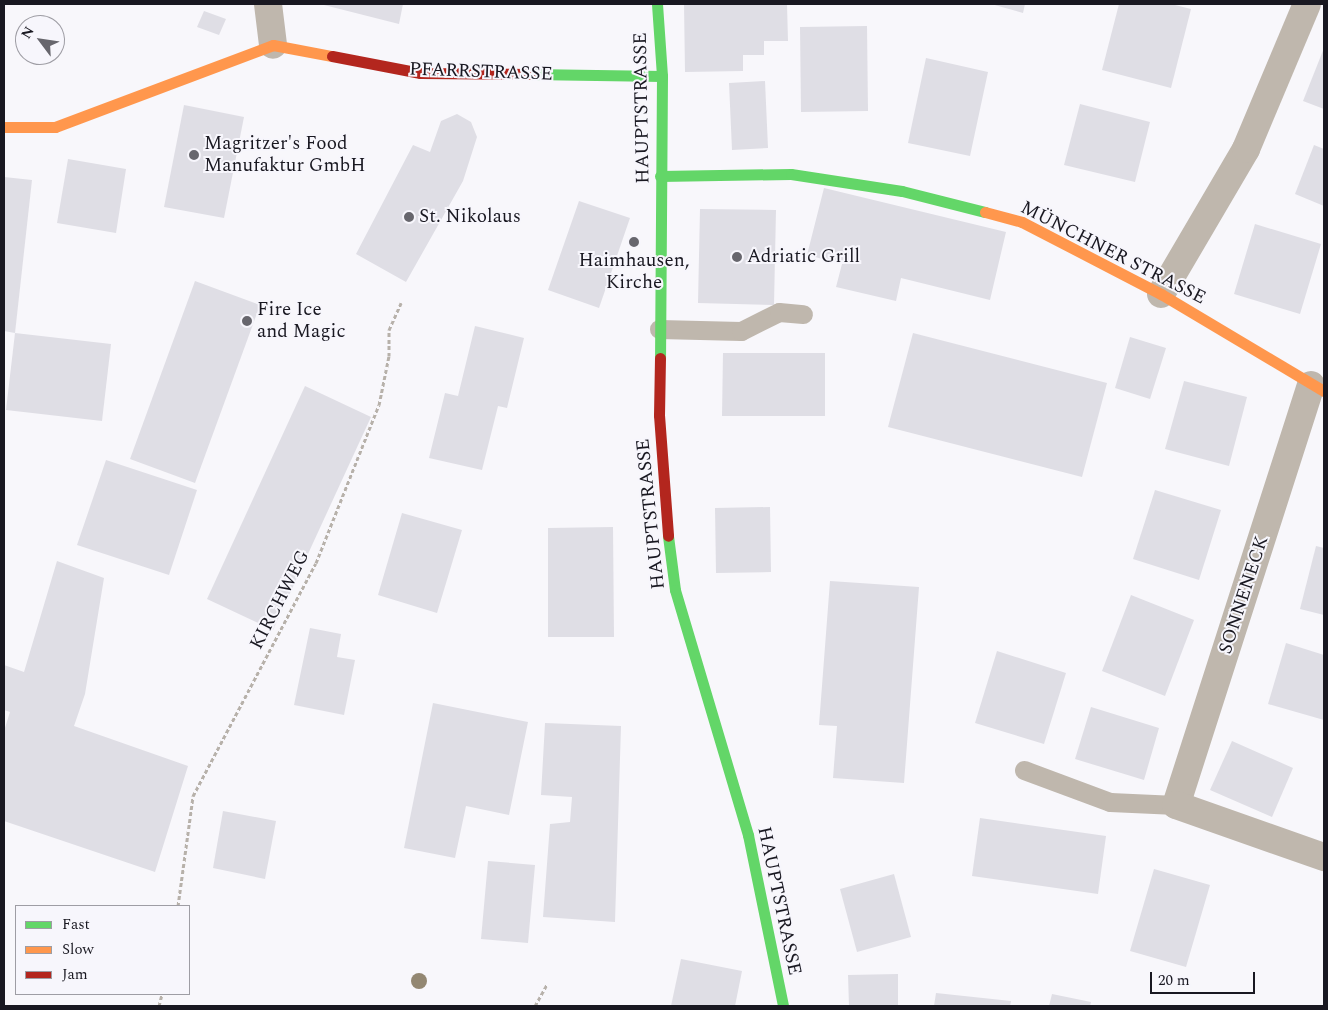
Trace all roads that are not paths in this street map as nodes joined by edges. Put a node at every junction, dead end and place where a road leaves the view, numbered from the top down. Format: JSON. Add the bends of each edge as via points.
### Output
{"nodes":[{"id":1,"x":268,"y":4,"type":"edge"},
{"id":2,"x":657,"y":4,"type":"edge"},
{"id":3,"x":1307,"y":4,"type":"edge"},
{"id":4,"x":273,"y":45,"type":"junction"},
{"id":5,"x":662,"y":76,"type":"junction"},
{"id":6,"x":4,"y":127,"type":"edge"},
{"id":7,"x":660,"y":176,"type":"junction"},
{"id":8,"x":1162,"y":294,"type":"junction"},
{"id":9,"x":803,"y":314,"type":"dead end"},
{"id":10,"x":660,"y":329,"type":"junction"},
{"id":11,"x":1318,"y":388,"type":"edge"},
{"id":12,"x":1024,"y":770,"type":"dead end"},
{"id":13,"x":1176,"y":805,"type":"junction"},
{"id":14,"x":1324,"y":857,"type":"edge"},
{"id":15,"x":783,"y":1006,"type":"edge"}],
"edges":[{"from":1,"to":4,"type":"street"},
{"from":2,"to":5,"type":"street","name":"HAUPTSTRASSE"},
{"from":3,"to":8,"type":"street","via":[[1246,150]]},
{"from":4,"to":5,"type":"street","name":"PFARRSTRASSE","via":[[420,73]]},
{"from":4,"to":6,"type":"street","via":[[55,128]]},
{"from":5,"to":7,"type":"street","name":"HAUPTSTRASSE"},
{"from":7,"to":8,"type":"street","name":"MÜNCHNER STRASSE","via":[[791,174],[902,191],[1022,222]]},
{"from":7,"to":10,"type":"street","name":"HAUPTSTRASSE"},
{"from":8,"to":11,"type":"street","name":"MÜNCHNER STRASSE"},
{"from":9,"to":10,"type":"lane","via":[[778,312],[741,331]]},
{"from":10,"to":15,"type":"street","name":"HAUPTSTRASSE","via":[[659,415],[663,500],[676,590],[748,835]]},
{"from":11,"to":13,"type":"street","name":"SONNENECK"},
{"from":12,"to":13,"type":"lane","via":[[1110,802]]},
{"from":13,"to":14,"type":"street"}]}
